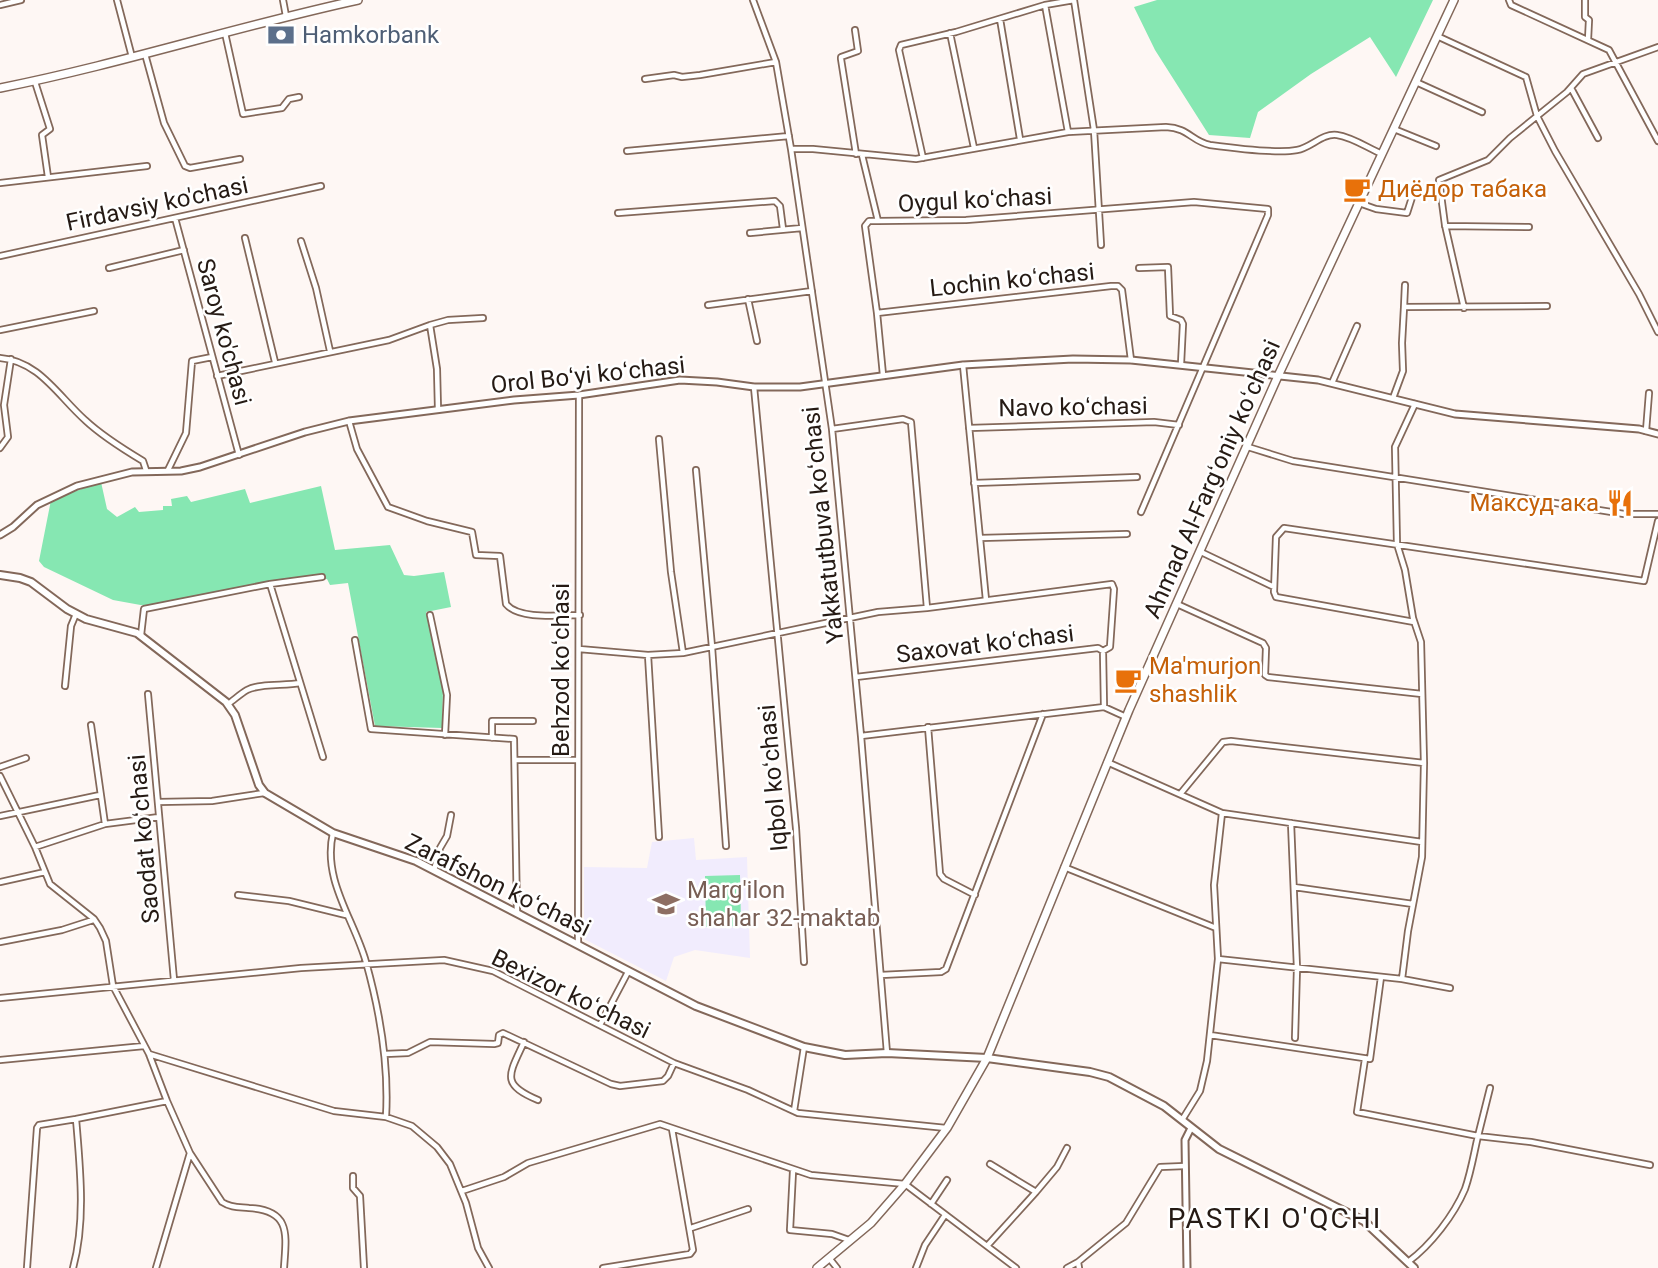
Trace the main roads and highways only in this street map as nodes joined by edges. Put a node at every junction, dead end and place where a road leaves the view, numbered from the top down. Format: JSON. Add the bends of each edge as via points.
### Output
{"nodes":[{"id":1,"x":358,"y":0,"type":"edge"},
{"id":2,"x":1454,"y":0,"type":"edge"},
{"id":3,"x":0,"y":88,"type":"edge"},
{"id":4,"x":0,"y":575,"type":"edge"},
{"id":5,"x":987,"y":1058,"type":"junction"},
{"id":6,"x":817,"y":1268,"type":"edge"},
{"id":7,"x":1414,"y":1268,"type":"edge"}],
"edges":[{"from":1,"to":3,"type":"main road"},
{"from":2,"to":5,"type":"main road","name":"Ahmad Al-Fargʻoniy koʻchasi","via":[[1278,376],[1106,762]]},
{"from":4,"to":5,"type":"main road","name":"Zarafshon koʻchasi","via":[[31,582],[76,614],[141,636],[228,705],[265,793],[333,833],[416,861],[696,1006],[804,1047],[845,1055]]},
{"from":5,"to":6,"type":"main road","name":"Ahmad Al-Fargʻoniy koʻchasi","via":[[947,1128],[905,1184],[871,1223]]},
{"from":5,"to":7,"type":"main road","name":"Zarafshon koʻchasi","via":[[1110,1077],[1164,1106],[1219,1149],[1364,1221]]}]}
